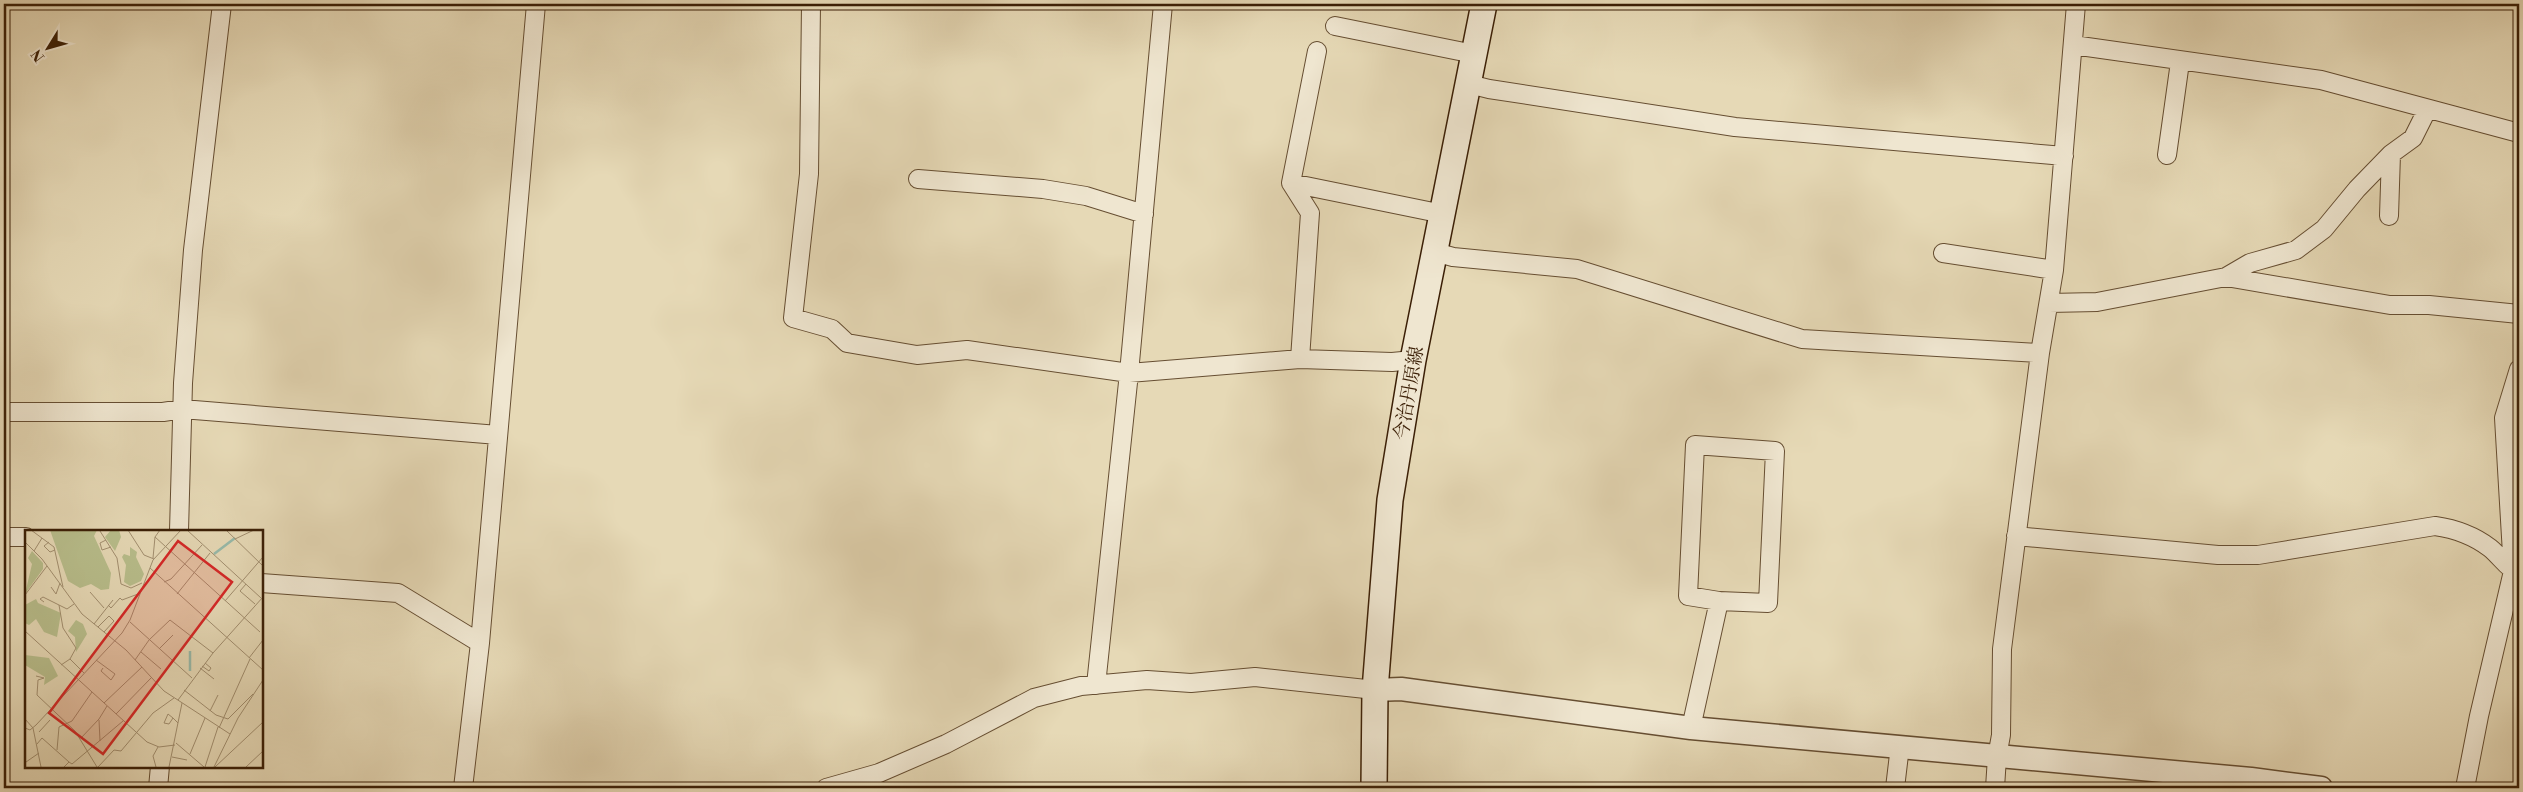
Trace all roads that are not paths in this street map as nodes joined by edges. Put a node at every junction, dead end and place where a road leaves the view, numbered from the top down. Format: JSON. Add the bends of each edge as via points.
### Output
{"nodes":[{"id":1,"x":222,"y":4,"type":"edge"},
{"id":2,"x":536,"y":4,"type":"edge"},
{"id":3,"x":811,"y":4,"type":"edge"},
{"id":4,"x":1163,"y":4,"type":"edge"},
{"id":5,"x":1484,"y":4,"type":"edge"},
{"id":6,"x":2076,"y":4,"type":"edge"},
{"id":7,"x":1335,"y":26,"type":"dead end"},
{"id":8,"x":2073,"y":45,"type":"junction"},
{"id":9,"x":1316,"y":51,"type":"dead end"},
{"id":10,"x":1474,"y":54,"type":"junction"},
{"id":11,"x":2180,"y":62,"type":"junction"},
{"id":12,"x":1469,"y":84,"type":"junction"},
{"id":13,"x":2427,"y":110,"type":"junction"},
{"id":14,"x":2519,"y":133,"type":"edge"},
{"id":15,"x":2391,"y":154,"type":"junction"},
{"id":16,"x":2166,"y":155,"type":"dead end"},
{"id":17,"x":2064,"y":156,"type":"junction"},
{"id":18,"x":918,"y":179,"type":"dead end"},
{"id":19,"x":1291,"y":183,"type":"junction"},
{"id":20,"x":1144,"y":214,"type":"junction"},
{"id":21,"x":1443,"y":214,"type":"junction"},
{"id":22,"x":2389,"y":216,"type":"dead end"},
{"id":23,"x":1435,"y":252,"type":"junction"},
{"id":24,"x":1943,"y":254,"type":"dead end"},
{"id":25,"x":2054,"y":270,"type":"junction"},
{"id":26,"x":2226,"y":278,"type":"junction"},
{"id":27,"x":2049,"y":303,"type":"junction"},
{"id":28,"x":2519,"y":314,"type":"edge"},
{"id":29,"x":2040,"y":353,"type":"junction"},
{"id":30,"x":1300,"y":359,"type":"junction"},
{"id":31,"x":1413,"y":360,"type":"junction"},
{"id":32,"x":2519,"y":370,"type":"edge"},
{"id":33,"x":1129,"y":373,"type":"junction"},
{"id":34,"x":182,"y":409,"type":"junction"},
{"id":35,"x":4,"y":412,"type":"edge"},
{"id":36,"x":498,"y":435,"type":"junction"},
{"id":37,"x":180,"y":530,"type":"edge"},
{"id":38,"x":2016,"y":536,"type":"junction"},
{"id":39,"x":4,"y":537,"type":"edge"},
{"id":40,"x":25,"y":537,"type":"edge"},
{"id":41,"x":2516,"y":572,"type":"edge"},
{"id":42,"x":262,"y":583,"type":"edge"},
{"id":43,"x":1719,"y":601,"type":"junction"},
{"id":44,"x":480,"y":642,"type":"junction"},
{"id":45,"x":1096,"y":685,"type":"junction"},
{"id":46,"x":1375,"y":690,"type":"junction"},
{"id":47,"x":1691,"y":728,"type":"junction"},
{"id":48,"x":1900,"y":746,"type":"junction"},
{"id":49,"x":1997,"y":757,"type":"junction"},
{"id":50,"x":160,"y":767,"type":"edge"},
{"id":51,"x":158,"y":788,"type":"edge"},
{"id":52,"x":462,"y":788,"type":"edge"},
{"id":53,"x":826,"y":788,"type":"edge"},
{"id":54,"x":1374,"y":788,"type":"edge"},
{"id":55,"x":1895,"y":788,"type":"edge"},
{"id":56,"x":1995,"y":788,"type":"edge"},
{"id":57,"x":2321,"y":788,"type":"edge"},
{"id":58,"x":2465,"y":788,"type":"edge"}],
"edges":[{"from":1,"to":34,"type":"street","via":[[192,250]]},
{"from":2,"to":36,"type":"street"},
{"from":3,"to":33,"type":"street","via":[[809,174],[793,318],[832,329],[847,343],[917,355],[967,350]]},
{"from":4,"to":20,"type":"street"},
{"from":5,"to":10,"type":"main road","name":"今治丹原線"},
{"from":6,"to":8,"type":"street"},
{"from":7,"to":10,"type":"street"},
{"from":8,"to":11,"type":"street"},
{"from":8,"to":17,"type":"street"},
{"from":9,"to":19,"type":"street"},
{"from":10,"to":12,"type":"main road","name":"今治丹原線"},
{"from":11,"to":13,"type":"street","via":[[2321,80]]},
{"from":11,"to":16,"type":"street"},
{"from":12,"to":17,"type":"street","via":[[1735,128]]},
{"from":12,"to":21,"type":"main road","name":"今治丹原線"},
{"from":13,"to":14,"type":"street"},
{"from":13,"to":15,"type":"street","via":[[2413,138]]},
{"from":15,"to":22,"type":"street"},
{"from":15,"to":26,"type":"street","via":[[2324,229],[2296,250],[2250,263]]},
{"from":17,"to":25,"type":"street"},
{"from":18,"to":20,"type":"street","via":[[1043,189],[1086,196]]},
{"from":19,"to":21,"type":"street"},
{"from":19,"to":30,"type":"street","via":[[1310,213]]},
{"from":20,"to":33,"type":"street"},
{"from":21,"to":23,"type":"main road","name":"今治丹原線"},
{"from":23,"to":29,"type":"street","via":[[1453,257],[1577,269],[1802,338]]},
{"from":23,"to":31,"type":"main road","name":"今治丹原線"},
{"from":24,"to":25,"type":"street"},
{"from":25,"to":27,"type":"street"},
{"from":26,"to":27,"type":"street","via":[[2097,302]]},
{"from":26,"to":28,"type":"street","via":[[2390,305],[2429,305]]},
{"from":27,"to":29,"type":"street"},
{"from":29,"to":38,"type":"street"},
{"from":30,"to":31,"type":"street"},
{"from":30,"to":33,"type":"street"},
{"from":31,"to":46,"type":"main road","name":"今治丹原線","via":[[1390,500]]},
{"from":32,"to":41,"type":"street","via":[[2504,418]]},
{"from":33,"to":45,"type":"street"},
{"from":34,"to":35,"type":"street","via":[[163,412]]},
{"from":34,"to":36,"type":"street"},
{"from":34,"to":37,"type":"street"},
{"from":36,"to":44,"type":"street"},
{"from":38,"to":41,"type":"street","via":[[2218,555],[2258,555],[2436,526],[2460,530],[2490,548]]},
{"from":38,"to":49,"type":"street","via":[[2002,649],[2001,735]]},
{"from":39,"to":40,"type":"street"},
{"from":41,"to":58,"type":"street","via":[[2479,716]]},
{"from":42,"to":44,"type":"street","via":[[398,593]]},
{"from":43,"to":43,"type":"street","via":[[1688,596],[1695,445],[1775,451],[1768,603]]},
{"from":43,"to":47,"type":"street"},
{"from":44,"to":52,"type":"street"},
{"from":45,"to":46,"type":"street","via":[[1147,680],[1192,683],[1255,677]]},
{"from":45,"to":53,"type":"street","via":[[1034,698],[896,766]]},
{"from":46,"to":47,"type":"street","via":[[1401,689]]},
{"from":46,"to":54,"type":"main road","name":"今治丹原線"},
{"from":47,"to":48,"type":"street"},
{"from":48,"to":49,"type":"street"},
{"from":48,"to":55,"type":"street"},
{"from":49,"to":56,"type":"street"},
{"from":49,"to":57,"type":"street"},
{"from":50,"to":51,"type":"street"}]}
